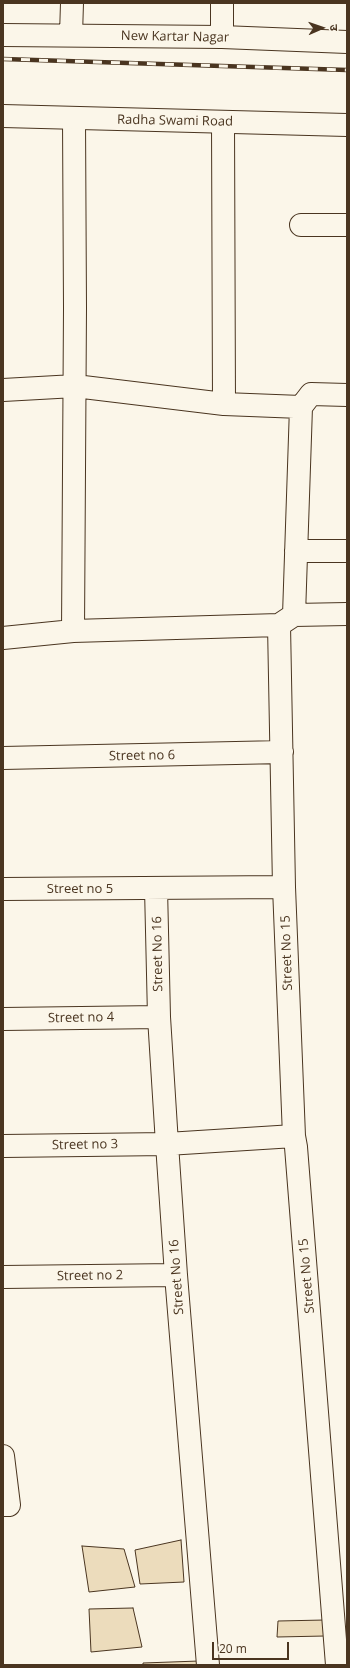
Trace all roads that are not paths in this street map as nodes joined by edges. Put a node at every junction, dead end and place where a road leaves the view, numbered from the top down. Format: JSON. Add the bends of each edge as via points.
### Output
{"nodes":[{"id":1,"x":72,"y":3,"type":"edge"},
{"id":2,"x":222,"y":3,"type":"edge"},
{"id":3,"x":3,"y":35,"type":"edge"},
{"id":4,"x":71,"y":35,"type":"junction"},
{"id":5,"x":222,"y":37,"type":"junction"},
{"id":6,"x":347,"y":42,"type":"edge"},
{"id":7,"x":3,"y":116,"type":"edge"},
{"id":8,"x":74,"y":119,"type":"junction"},
{"id":9,"x":223,"y":122,"type":"junction"},
{"id":10,"x":347,"y":125,"type":"edge"},
{"id":11,"x":301,"y":225,"type":"dead end"},
{"id":12,"x":347,"y":225,"type":"edge"},
{"id":13,"x":75,"y":386,"type":"junction"},
{"id":14,"x":3,"y":390,"type":"edge"},
{"id":15,"x":347,"y":395,"type":"edge"},
{"id":16,"x":224,"y":404,"type":"junction"},
{"id":17,"x":301,"y":407,"type":"junction"},
{"id":18,"x":296,"y":551,"type":"junction"},
{"id":19,"x":347,"y":551,"type":"edge"},
{"id":20,"x":347,"y":614,"type":"edge"},
{"id":21,"x":286,"y":620,"type":"junction"},
{"id":22,"x":73,"y":631,"type":"junction"},
{"id":23,"x":3,"y":638,"type":"edge"},
{"id":24,"x":282,"y":752,"type":"junction"},
{"id":25,"x":3,"y":758,"type":"edge"},
{"id":26,"x":284,"y":887,"type":"junction"},
{"id":27,"x":156,"y":888,"type":"junction"},
{"id":28,"x":3,"y":889,"type":"edge"},
{"id":29,"x":160,"y":1017,"type":"junction"},
{"id":30,"x":3,"y":1018,"type":"edge"},
{"id":31,"x":294,"y":1136,"type":"junction"},
{"id":32,"x":167,"y":1144,"type":"junction"},
{"id":33,"x":3,"y":1146,"type":"edge"},
{"id":34,"x":176,"y":1275,"type":"junction"},
{"id":35,"x":3,"y":1278,"type":"edge"},
{"id":36,"x":3,"y":1456,"type":"edge"},
{"id":37,"x":3,"y":1505,"type":"edge"},
{"id":38,"x":208,"y":1665,"type":"edge"},
{"id":39,"x":337,"y":1665,"type":"edge"}],
"edges":[{"from":1,"to":4,"type":"street"},
{"from":2,"to":5,"type":"street"},
{"from":3,"to":4,"type":"street","name":"New Kartar Nagar"},
{"from":4,"to":5,"type":"street","name":"New Kartar Nagar"},
{"from":5,"to":6,"type":"street","name":"New Kartar Nagar"},
{"from":7,"to":8,"type":"street","name":"Radha Swami Road"},
{"from":8,"to":9,"type":"street","name":"Radha Swami Road"},
{"from":8,"to":13,"type":"street"},
{"from":9,"to":10,"type":"street","name":"Radha Swami Road"},
{"from":9,"to":16,"type":"street"},
{"from":11,"to":12,"type":"street"},
{"from":13,"to":14,"type":"street"},
{"from":13,"to":16,"type":"street"},
{"from":13,"to":22,"type":"street"},
{"from":15,"to":17,"type":"street","via":[[311,394]]},
{"from":16,"to":17,"type":"street"},
{"from":17,"to":18,"type":"street","name":"Street No 15"},
{"from":18,"to":19,"type":"street"},
{"from":18,"to":21,"type":"street","name":"Street No 15"},
{"from":20,"to":21,"type":"street"},
{"from":21,"to":22,"type":"street"},
{"from":21,"to":24,"type":"street","name":"Street No 15"},
{"from":22,"to":23,"type":"street"},
{"from":24,"to":25,"type":"street","name":"Street no 6"},
{"from":24,"to":26,"type":"street","name":"Street No 15"},
{"from":26,"to":27,"type":"street","name":"Street no 5"},
{"from":26,"to":31,"type":"street","name":"Street No 15"},
{"from":27,"to":28,"type":"street","name":"Street no 5"},
{"from":27,"to":29,"type":"street","name":"Street No 16"},
{"from":29,"to":30,"type":"street","name":"Street no 4"},
{"from":29,"to":32,"type":"street","name":"Street No 16"},
{"from":31,"to":32,"type":"street","name":"Street no 3"},
{"from":31,"to":39,"type":"street","name":"Street No 15"},
{"from":32,"to":33,"type":"street","name":"Street no 3"},
{"from":32,"to":34,"type":"street","name":"Street No 16"},
{"from":34,"to":35,"type":"street","name":"Street no 2"},
{"from":34,"to":38,"type":"street","name":"Street No 16"},
{"from":36,"to":37,"type":"street","via":[[9,1505]]}]}
